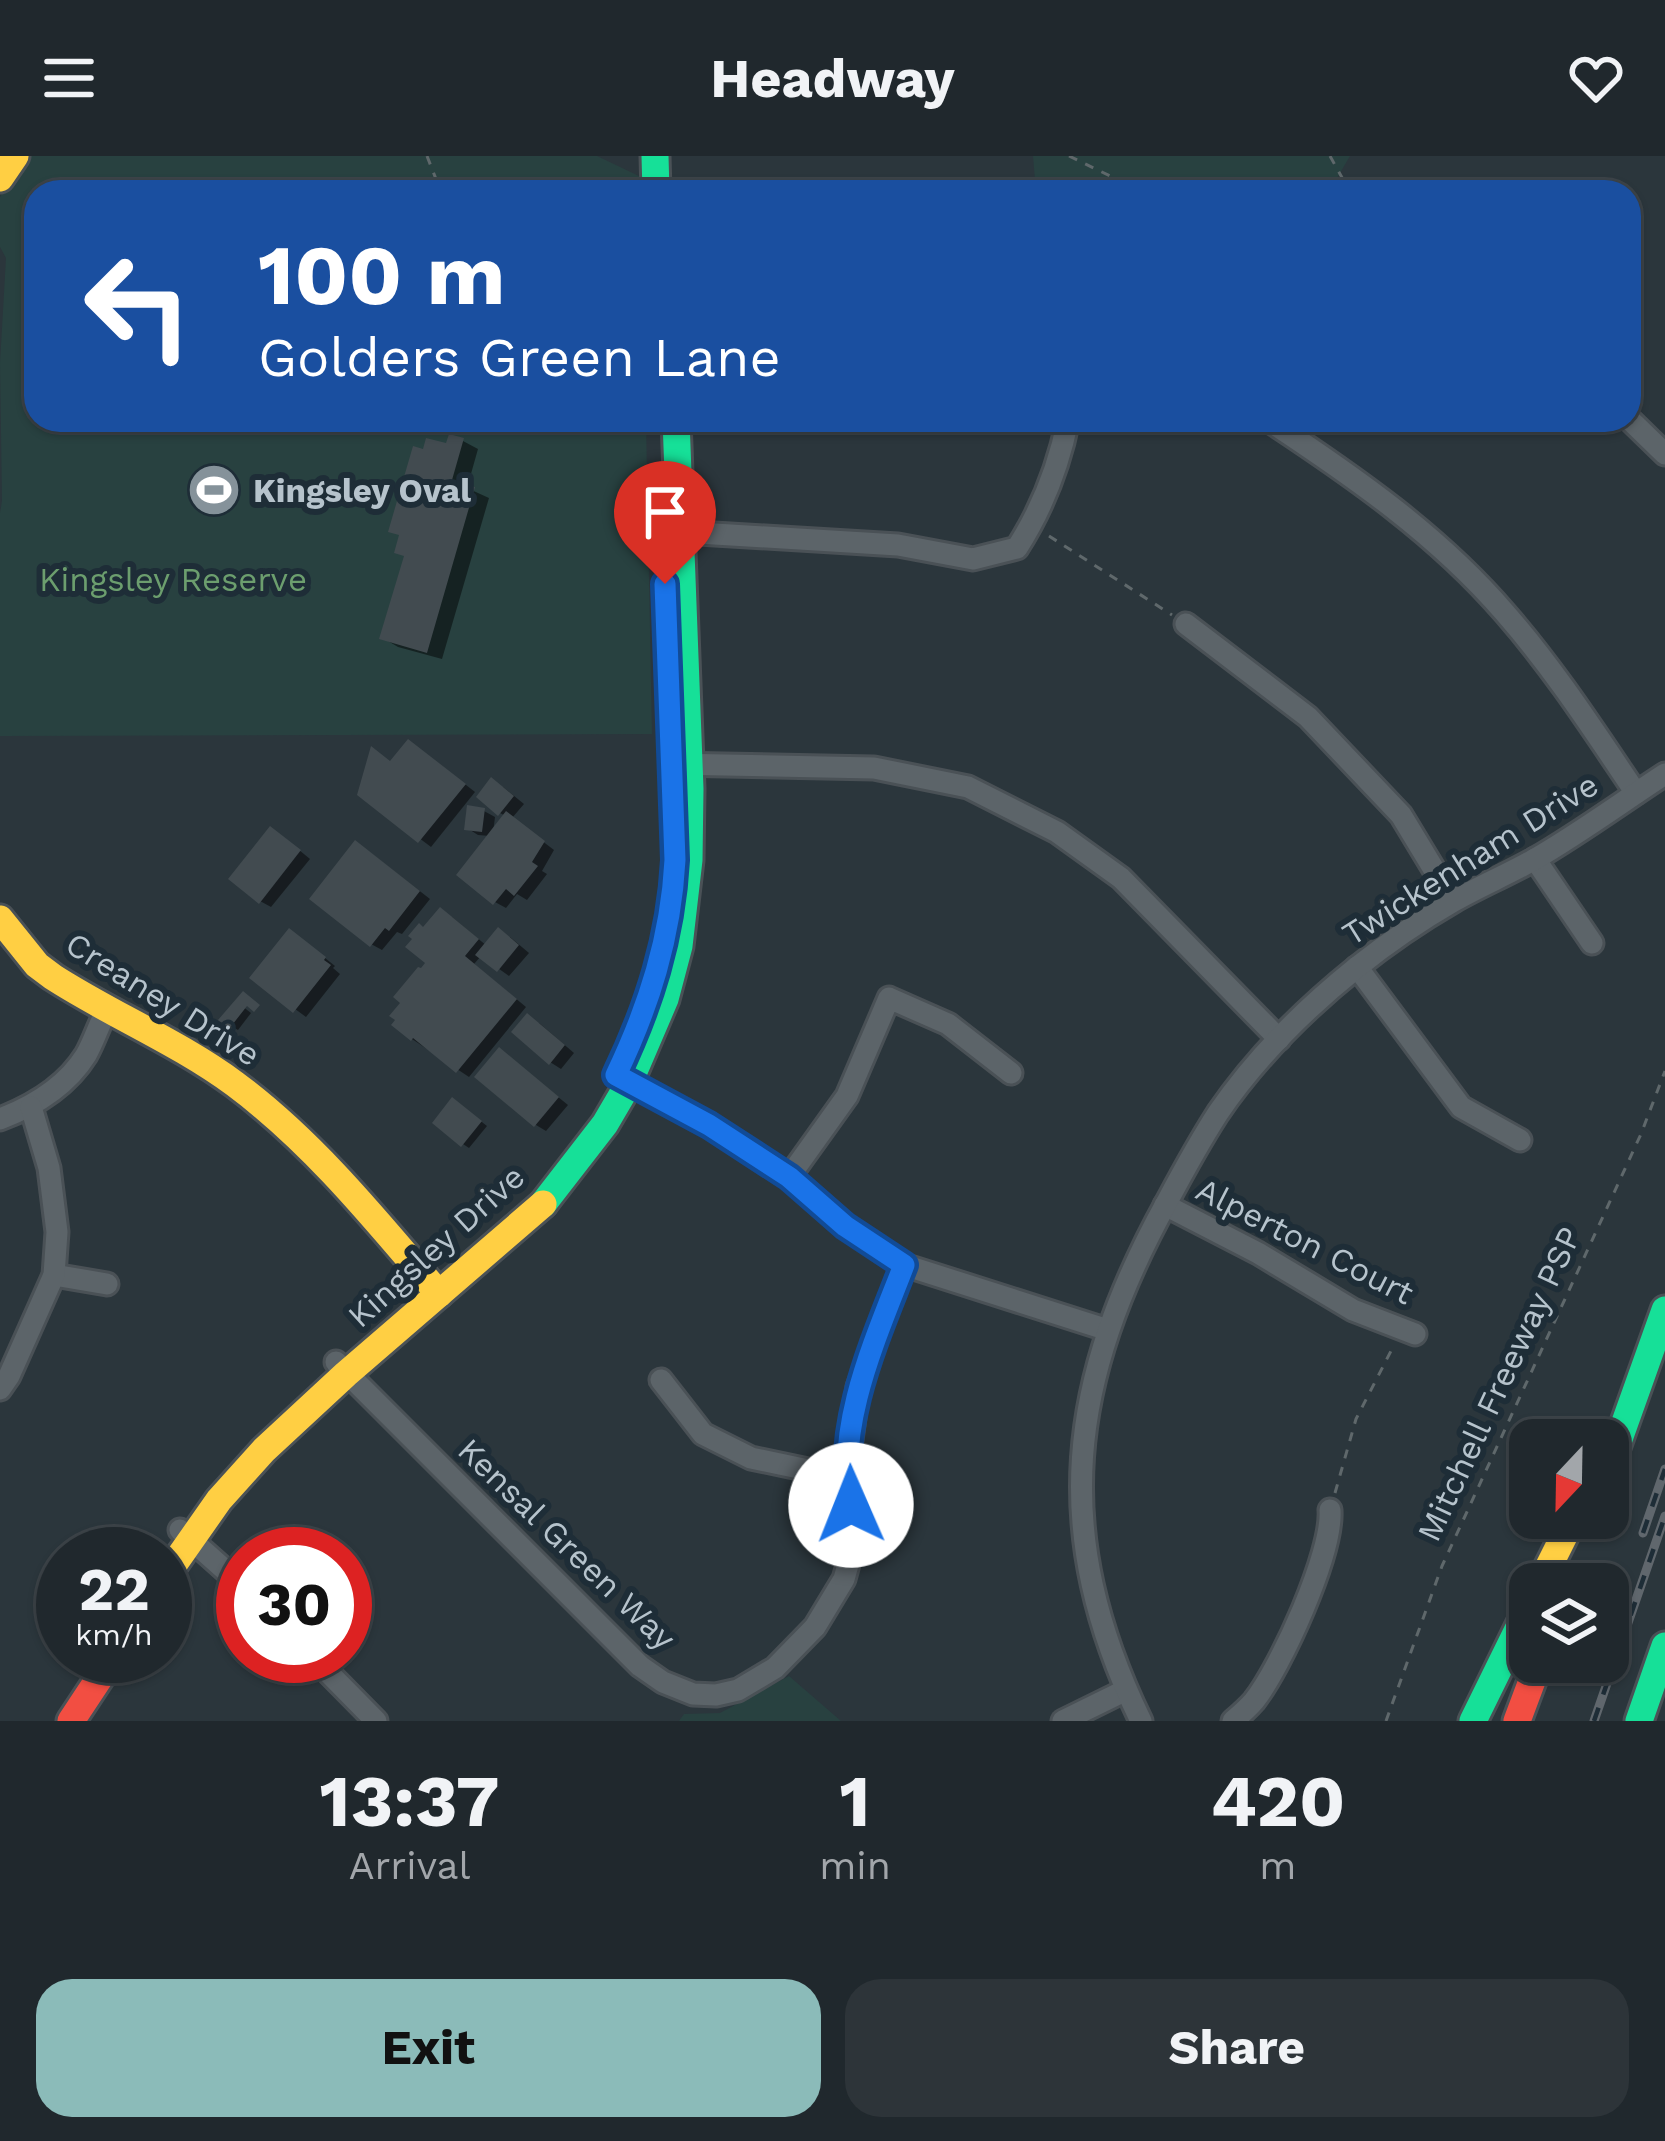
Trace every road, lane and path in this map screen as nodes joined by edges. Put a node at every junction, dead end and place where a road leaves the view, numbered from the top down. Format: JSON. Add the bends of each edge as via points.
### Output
{"nodes":[{"id":1,"x":15,"y":156,"type":"edge"},
{"id":2,"x":1069,"y":156,"type":"edge"},
{"id":3,"x":0,"y":178,"type":"edge"},
{"id":4,"x":1118,"y":180,"type":"edge"},
{"id":5,"x":1641,"y":431,"type":"edge"},
{"id":6,"x":663,"y":432,"type":"edge"},
{"id":7,"x":676,"y":432,"type":"edge"},
{"id":8,"x":1066,"y":432,"type":"edge"},
{"id":9,"x":1286,"y":432,"type":"edge"},
{"id":10,"x":1665,"y":454,"type":"edge"},
{"id":11,"x":1032,"y":525,"type":"junction"},
{"id":12,"x":673,"y":532,"type":"junction"},
{"id":13,"x":1186,"y":624,"type":"joint"},
{"id":14,"x":680,"y":764,"type":"junction"},
{"id":15,"x":1665,"y":774,"type":"edge"},
{"id":16,"x":1636,"y":793,"type":"junction"},
{"id":17,"x":1535,"y":859,"type":"junction"},
{"id":18,"x":1454,"y":901,"type":"junction"},
{"id":19,"x":0,"y":919,"type":"edge"},
{"id":20,"x":1592,"y":943,"type":"dead end"},
{"id":21,"x":0,"y":944,"type":"edge"},
{"id":22,"x":1357,"y":967,"type":"junction"},
{"id":23,"x":103,"y":1016,"type":"junction"},
{"id":24,"x":1279,"y":1039,"type":"junction"},
{"id":25,"x":1665,"y":1071,"type":"edge"},
{"id":26,"x":1011,"y":1073,"type":"dead end"},
{"id":27,"x":623,"y":1079,"type":"junction"},
{"id":28,"x":32,"y":1107,"type":"junction"},
{"id":29,"x":0,"y":1120,"type":"edge"},
{"id":30,"x":1520,"y":1140,"type":"dead end"},
{"id":31,"x":789,"y":1177,"type":"junction"},
{"id":32,"x":1165,"y":1205,"type":"junction"},
{"id":33,"x":904,"y":1265,"type":"junction"},
{"id":34,"x":54,"y":1275,"type":"junction"},
{"id":35,"x":107,"y":1284,"type":"dead end"},
{"id":36,"x":427,"y":1293,"type":"junction"},
{"id":37,"x":1665,"y":1310,"type":"edge"},
{"id":38,"x":1108,"y":1330,"type":"junction"},
{"id":39,"x":1408,"y":1332,"type":"joint"},
{"id":40,"x":341,"y":1368,"type":"junction"},
{"id":41,"x":3,"y":1379,"type":"edge"},
{"id":42,"x":662,"y":1380,"type":"dead end"},
{"id":43,"x":1626,"y":1419,"type":"edge"},
{"id":44,"x":846,"y":1478,"type":"junction"},
{"id":45,"x":1330,"y":1510,"type":"joint"},
{"id":46,"x":191,"y":1527,"type":"edge"},
{"id":47,"x":192,"y":1540,"type":"edge"},
{"id":48,"x":216,"y":1562,"type":"edge"},
{"id":49,"x":1665,"y":1646,"type":"edge"},
{"id":50,"x":1509,"y":1648,"type":"edge"},
{"id":51,"x":78,"y":1683,"type":"edge"},
{"id":52,"x":96,"y":1683,"type":"edge"},
{"id":53,"x":339,"y":1683,"type":"edge"},
{"id":54,"x":1531,"y":1683,"type":"edge"},
{"id":55,"x":1126,"y":1690,"type":"junction"},
{"id":56,"x":52,"y":1721,"type":"edge"},
{"id":57,"x":70,"y":1721,"type":"edge"},
{"id":58,"x":376,"y":1721,"type":"edge"},
{"id":59,"x":1063,"y":1721,"type":"edge"},
{"id":60,"x":1141,"y":1721,"type":"edge"},
{"id":61,"x":1233,"y":1721,"type":"edge"},
{"id":62,"x":1386,"y":1721,"type":"edge"},
{"id":63,"x":1473,"y":1721,"type":"edge"},
{"id":64,"x":1517,"y":1721,"type":"edge"},
{"id":65,"x":1639,"y":1721,"type":"edge"}],
"edges":[{"from":1,"to":3,"type":"main road"},
{"from":2,"to":4,"type":"path"},
{"from":5,"to":10,"type":"street"},
{"from":6,"to":12,"type":"main road","name":"Kingsley Drive"},
{"from":7,"to":12,"type":"main road","name":"Kingsley Drive"},
{"from":8,"to":11,"type":"street"},
{"from":9,"to":16,"type":"street","via":[[1347,472],[1479,585],[1558,677]]},
{"from":11,"to":12,"type":"street","via":[[1018,548],[973,560],[898,545]]},
{"from":11,"to":13,"type":"path"},
{"from":12,"to":14,"type":"main road","name":"Kingsley Drive"},
{"from":13,"to":18,"type":"street","via":[[1307,716],[1401,815]]},
{"from":14,"to":24,"type":"street","via":[[874,768],[968,788],[1057,832],[1120,878]]},
{"from":14,"to":27,"type":"main road","name":"Kingsley Drive","via":[[668,928]]},
{"from":15,"to":16,"type":"street","name":"Twickenham Drive"},
{"from":16,"to":17,"type":"street","name":"Twickenham Drive"},
{"from":17,"to":18,"type":"street","name":"Twickenham Drive"},
{"from":17,"to":20,"type":"street"},
{"from":18,"to":22,"type":"street","name":"Twickenham Drive"},
{"from":19,"to":23,"type":"main road","name":"Creaney Drive","via":[[37,964]]},
{"from":21,"to":23,"type":"main road","name":"Creaney Drive","via":[[43,990]]},
{"from":22,"to":24,"type":"street","name":"Twickenham Drive"},
{"from":22,"to":30,"type":"street","via":[[1461,1107]]},
{"from":23,"to":28,"type":"street","via":[[71,1075]]},
{"from":23,"to":36,"type":"main road","name":"Creaney Drive","via":[[248,1114]]},
{"from":24,"to":32,"type":"street","name":"Twickenham Drive","via":[[1222,1107]]},
{"from":25,"to":62,"type":"path","name":"Mitchell Freeway PSP","via":[[1442,1566]]},
{"from":26,"to":31,"type":"street","via":[[948,1024],[889,998],[847,1096]]},
{"from":27,"to":31,"type":"street"},
{"from":27,"to":36,"type":"main road","name":"Kingsley Drive","via":[[528,1197]]},
{"from":28,"to":29,"type":"street"},
{"from":28,"to":34,"type":"street","via":[[49,1168]]},
{"from":31,"to":33,"type":"street"},
{"from":32,"to":38,"type":"street","name":"Twickenham Drive"},
{"from":32,"to":39,"type":"street","name":"Alperton Court"},
{"from":33,"to":38,"type":"street"},
{"from":33,"to":44,"type":"street","name":"Kensal Green Way","via":[[858,1387]]},
{"from":34,"to":35,"type":"street"},
{"from":34,"to":41,"type":"street"},
{"from":36,"to":40,"type":"main road","name":"Kingsley Drive"},
{"from":37,"to":43,"type":"main road"},
{"from":38,"to":55,"type":"street","name":"Twickenham Drive","via":[[1085,1417],[1082,1524],[1097,1606]]},
{"from":39,"to":45,"type":"path","via":[[1356,1419]]},
{"from":40,"to":44,"type":"street","name":"Kensal Green Way","via":[[640,1666],[693,1694],[755,1682],[815,1627],[844,1579],[857,1532]]},
{"from":40,"to":46,"type":"main road","name":"Kingsley Drive","via":[[251,1440]]},
{"from":42,"to":44,"type":"street","via":[[704,1434],[751,1458]]},
{"from":45,"to":61,"type":"street","via":[[1322,1563],[1294,1624],[1265,1684]]},
{"from":47,"to":48,"type":"street"},
{"from":49,"to":65,"type":"main road"},
{"from":50,"to":63,"type":"main road"},
{"from":51,"to":56,"type":"main road"},
{"from":52,"to":57,"type":"main road"},
{"from":53,"to":58,"type":"street"},
{"from":54,"to":64,"type":"main road"},
{"from":55,"to":59,"type":"street"},
{"from":55,"to":60,"type":"street","name":"Twickenham Drive"}]}
